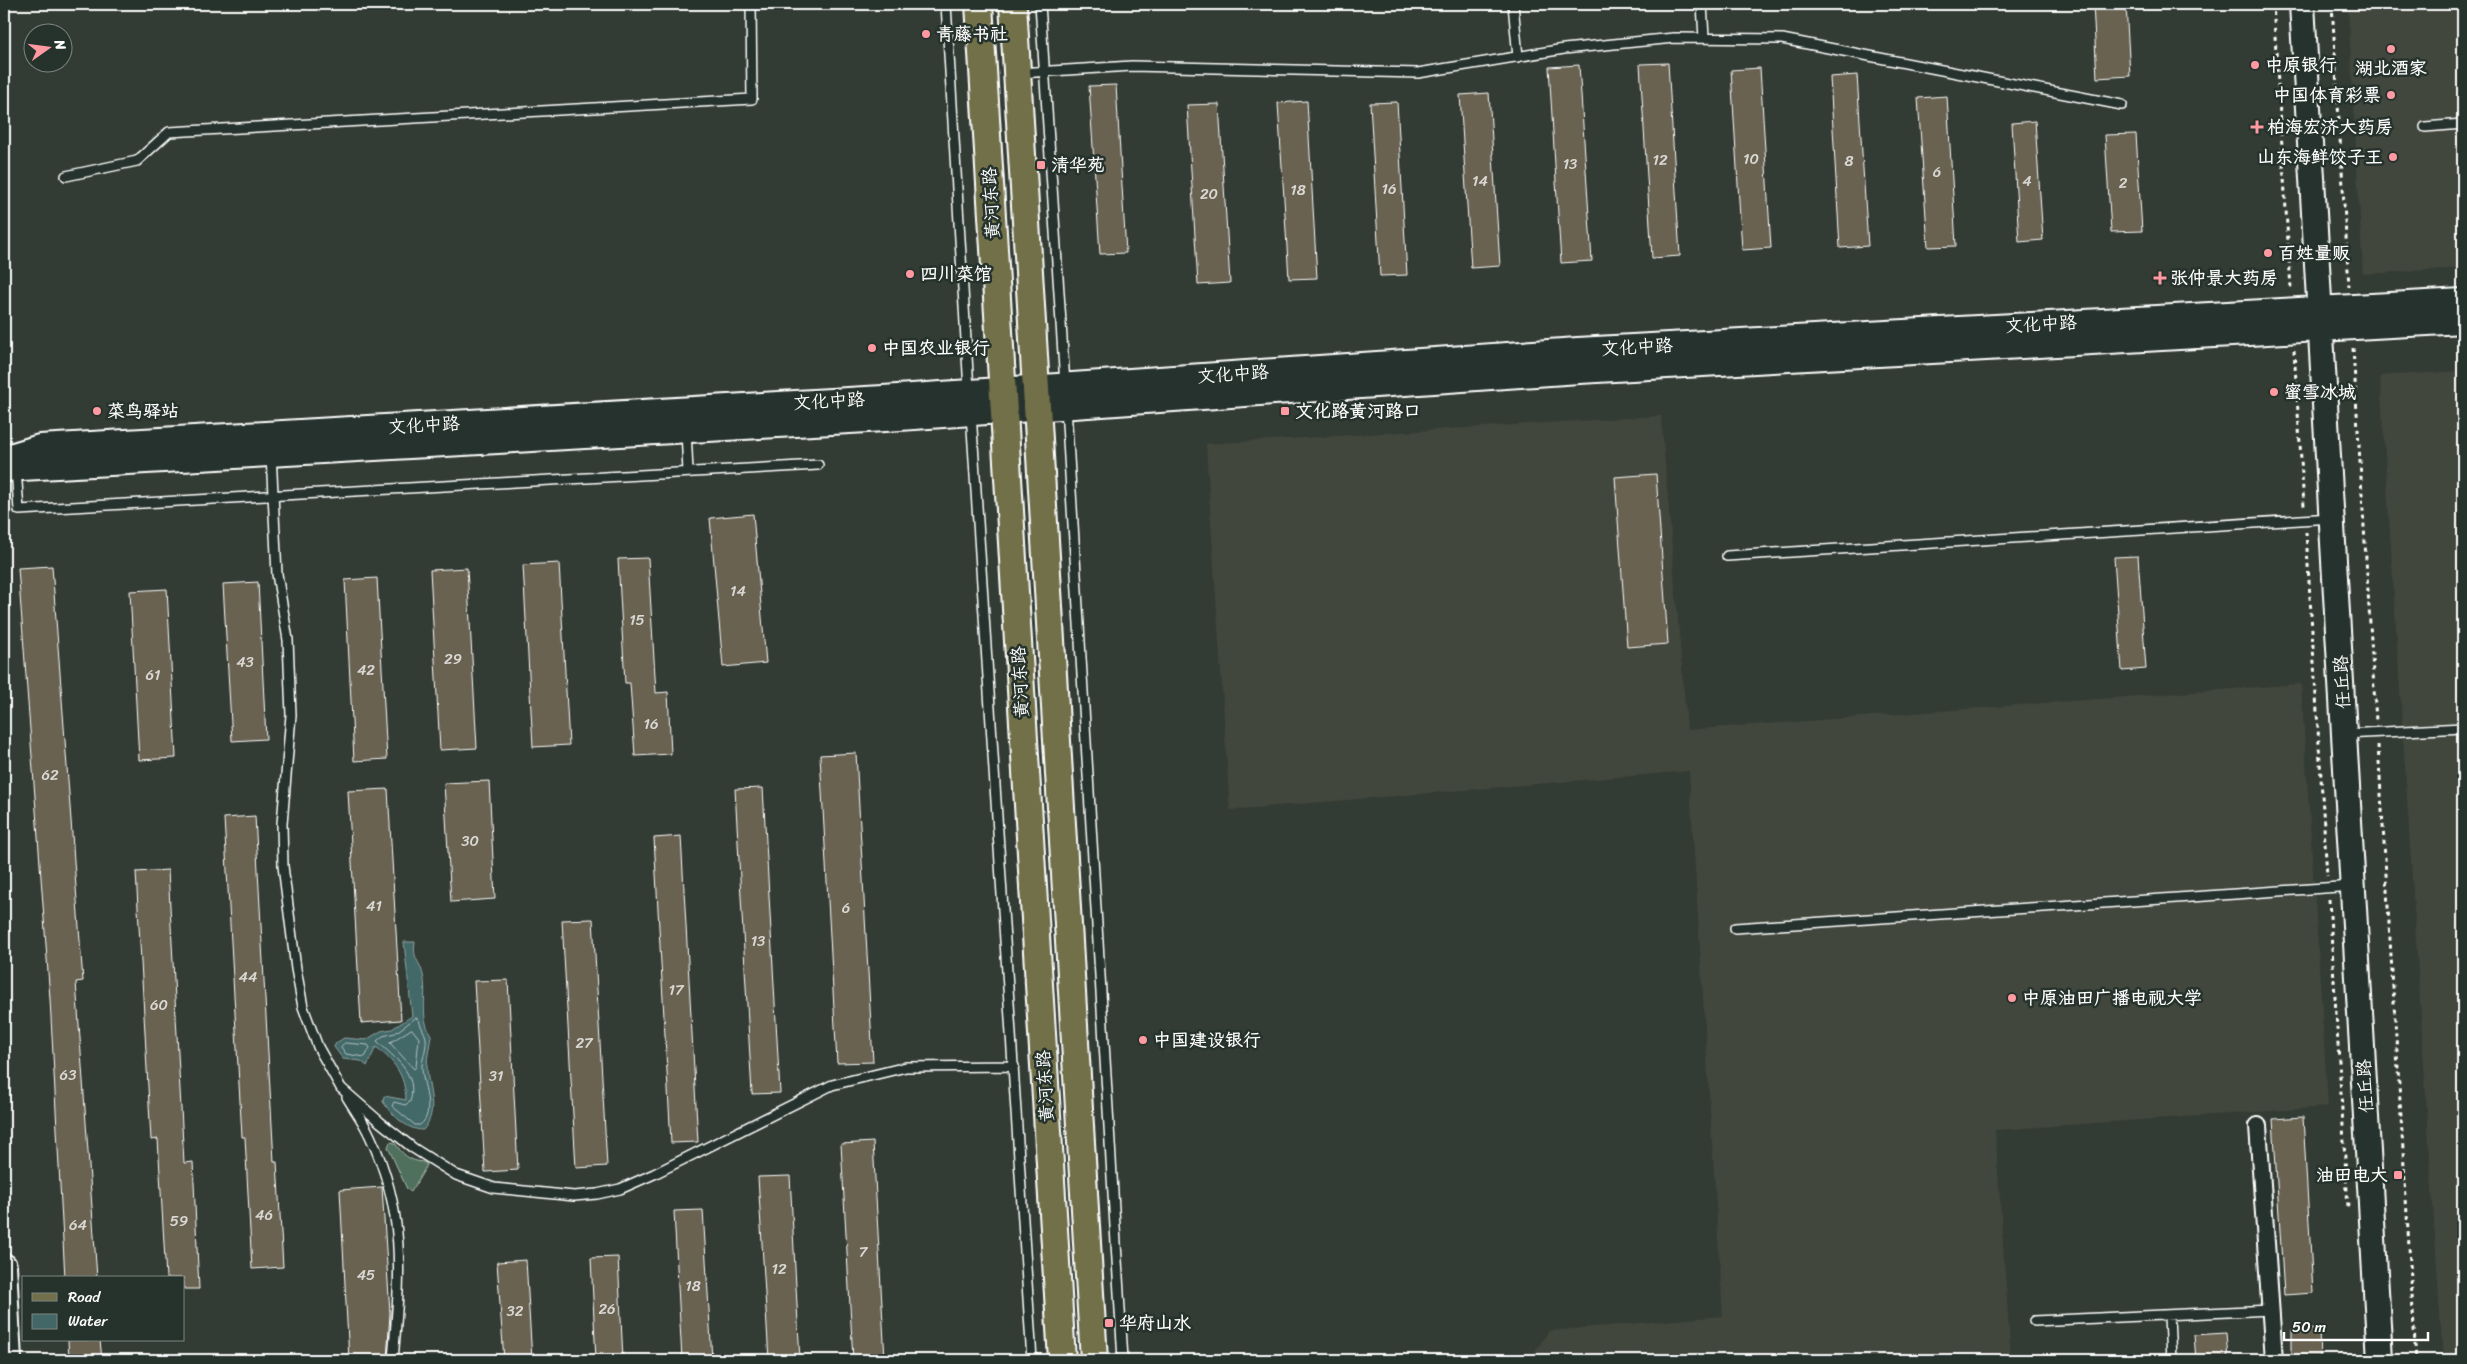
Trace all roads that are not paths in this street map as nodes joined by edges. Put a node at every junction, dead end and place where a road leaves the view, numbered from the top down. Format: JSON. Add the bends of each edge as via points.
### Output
{"nodes":[{"id":1,"x":751,"y":4,"type":"edge"},
{"id":2,"x":946,"y":4,"type":"edge"},
{"id":3,"x":979,"y":4,"type":"edge"},
{"id":4,"x":1012,"y":4,"type":"edge"},
{"id":5,"x":1040,"y":4,"type":"edge"},
{"id":6,"x":1513,"y":4,"type":"edge"},
{"id":7,"x":1702,"y":4,"type":"edge"},
{"id":8,"x":2302,"y":4,"type":"edge"},
{"id":9,"x":1704,"y":38,"type":"junction"},
{"id":10,"x":1518,"y":56,"type":"junction"},
{"id":11,"x":1044,"y":72,"type":"junction"},
{"id":12,"x":1017,"y":73,"type":"junction"},
{"id":13,"x":2122,"y":105,"type":"dead end"},
{"id":14,"x":2463,"y":124,"type":"edge"},
{"id":15,"x":2425,"y":127,"type":"dead end"},
{"id":16,"x":66,"y":176,"type":"dead end"},
{"id":17,"x":2463,"y":301,"type":"edge"},
{"id":18,"x":2351,"y":317,"type":"junction"},
{"id":19,"x":2320,"y":319,"type":"junction"},
{"id":20,"x":2463,"y":320,"type":"edge"},
{"id":21,"x":1066,"y":396,"type":"junction"},
{"id":22,"x":1036,"y":398,"type":"junction"},
{"id":23,"x":1003,"y":400,"type":"junction"},
{"id":24,"x":970,"y":402,"type":"junction"},
{"id":25,"x":686,"y":430,"type":"junction"},
{"id":26,"x":271,"y":454,"type":"junction"},
{"id":27,"x":8,"y":465,"type":"edge"},
{"id":28,"x":818,"y":465,"type":"dead end"},
{"id":29,"x":688,"y":472,"type":"junction"},
{"id":30,"x":273,"y":496,"type":"junction"},
{"id":31,"x":2332,"y":518,"type":"junction"},
{"id":32,"x":1727,"y":556,"type":"dead end"},
{"id":33,"x":2463,"y":728,"type":"edge"},
{"id":34,"x":2344,"y":734,"type":"junction"},
{"id":35,"x":2353,"y":886,"type":"junction"},
{"id":36,"x":1734,"y":928,"type":"dead end"},
{"id":37,"x":1014,"y":1066,"type":"junction"},
{"id":38,"x":341,"y":1088,"type":"junction"},
{"id":39,"x":2258,"y":1126,"type":"dead end"},
{"id":40,"x":4,"y":1266,"type":"edge"},
{"id":41,"x":2271,"y":1310,"type":"junction"},
{"id":42,"x":2169,"y":1315,"type":"junction"},
{"id":43,"x":2034,"y":1321,"type":"dead end"},
{"id":44,"x":9,"y":1360,"type":"edge"},
{"id":45,"x":394,"y":1360,"type":"edge"},
{"id":46,"x":1032,"y":1360,"type":"edge"},
{"id":47,"x":1062,"y":1360,"type":"edge"},
{"id":48,"x":1094,"y":1360,"type":"edge"},
{"id":49,"x":1123,"y":1360,"type":"edge"},
{"id":50,"x":2172,"y":1360,"type":"edge"},
{"id":51,"x":2274,"y":1360,"type":"edge"},
{"id":52,"x":2380,"y":1360,"type":"edge"}],
"edges":[{"from":1,"to":16,"type":"lane","via":[[752,99],[169,132],[137,161]]},
{"from":2,"to":24,"type":"lane"},
{"from":3,"to":23,"type":"main road","name":"黄河东路"},
{"from":4,"to":12,"type":"main road","name":"黄河东路"},
{"from":5,"to":11,"type":"lane"},
{"from":6,"to":10,"type":"lane"},
{"from":7,"to":9,"type":"lane"},
{"from":8,"to":19,"type":"street","name":"任丘路"},
{"from":9,"to":10,"type":"lane","via":[[1656,40]]},
{"from":9,"to":13,"type":"lane","via":[[1782,39]]},
{"from":10,"to":11,"type":"lane","via":[[1418,73],[1132,66]]},
{"from":11,"to":12,"type":"lane"},
{"from":11,"to":21,"type":"lane"},
{"from":12,"to":22,"type":"main road","name":"黄河东路"},
{"from":14,"to":15,"type":"lane"},
{"from":17,"to":18,"type":"street","name":"文化中路"},
{"from":18,"to":19,"type":"street","name":"文化中路"},
{"from":18,"to":20,"type":"street","name":"文化中路"},
{"from":19,"to":21,"type":"street","name":"文化中路","via":[[1588,350]]},
{"from":19,"to":31,"type":"street","name":"任丘路"},
{"from":21,"to":22,"type":"street","name":"文化中路"},
{"from":21,"to":49,"type":"lane"},
{"from":22,"to":23,"type":"street","name":"文化中路"},
{"from":22,"to":48,"type":"main road","name":"黄河东路"},
{"from":23,"to":24,"type":"street","name":"文化中路"},
{"from":23,"to":47,"type":"main road","name":"黄河东路"},
{"from":24,"to":25,"type":"street","name":"文化中路"},
{"from":24,"to":27,"type":"street","name":"文化中路","via":[[40,447]]},
{"from":24,"to":37,"type":"lane"},
{"from":25,"to":26,"type":"street","name":"文化中路"},
{"from":25,"to":29,"type":"lane"},
{"from":26,"to":27,"type":"street","name":"文化中路"},
{"from":26,"to":30,"type":"lane"},
{"from":27,"to":30,"type":"lane","via":[[19,510]]},
{"from":28,"to":29,"type":"lane"},
{"from":29,"to":30,"type":"lane"},
{"from":30,"to":38,"type":"lane","via":[[277,574],[288,640],[291,715],[282,824],[288,921],[303,1007],[318,1046]]},
{"from":31,"to":32,"type":"lane"},
{"from":31,"to":34,"type":"street","name":"任丘路"},
{"from":33,"to":34,"type":"lane"},
{"from":34,"to":35,"type":"street","name":"任丘路"},
{"from":35,"to":36,"type":"lane"},
{"from":35,"to":52,"type":"street","name":"任丘路"},
{"from":37,"to":38,"type":"lane","via":[[906,1068],[832,1085],[620,1189],[574,1196],[494,1188],[456,1175],[413,1148]]},
{"from":37,"to":46,"type":"lane"},
{"from":38,"to":45,"type":"lane","via":[[370,1135],[394,1202],[399,1237]]},
{"from":39,"to":41,"type":"street"},
{"from":40,"to":44,"type":"street"},
{"from":41,"to":42,"type":"lane"},
{"from":41,"to":51,"type":"street"},
{"from":42,"to":43,"type":"lane"},
{"from":42,"to":50,"type":"lane"}]}
